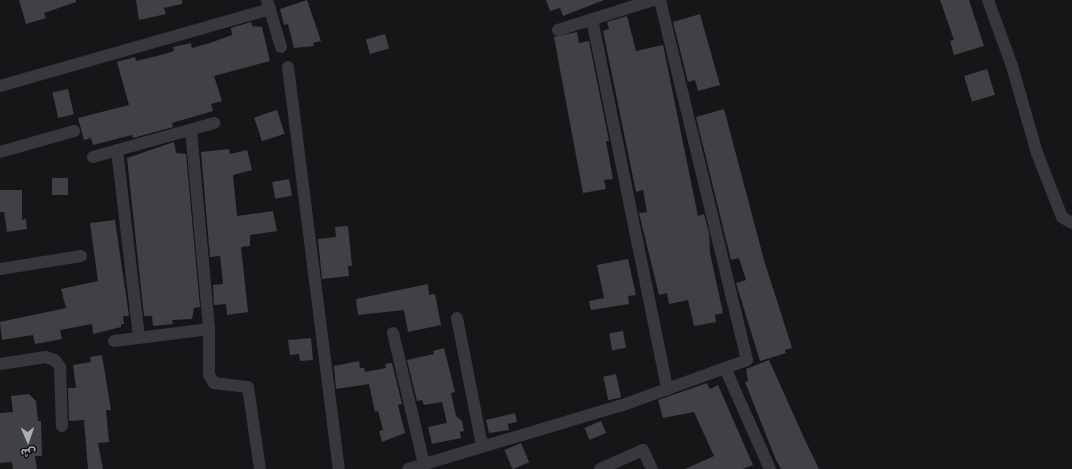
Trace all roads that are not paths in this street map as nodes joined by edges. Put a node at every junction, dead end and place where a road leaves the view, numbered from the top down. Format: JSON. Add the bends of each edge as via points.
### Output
{"nodes":[{"id":1,"x":653,"y":0,"type":"edge"},
{"id":2,"x":660,"y":0,"type":"edge"},
{"id":3,"x":988,"y":0,"type":"edge"},
{"id":4,"x":269,"y":5,"type":"edge"},
{"id":5,"x":592,"y":19,"type":"junction"},
{"id":6,"x":558,"y":30,"type":"dead end"},
{"id":7,"x":281,"y":47,"type":"dead end"},
{"id":8,"x":288,"y":67,"type":"dead end"},
{"id":9,"x":0,"y":86,"type":"edge"},
{"id":10,"x":214,"y":124,"type":"dead end"},
{"id":11,"x":191,"y":130,"type":"junction"},
{"id":12,"x":74,"y":131,"type":"dead end"},
{"id":13,"x":117,"y":150,"type":"junction"},
{"id":14,"x":0,"y":152,"type":"edge"},
{"id":15,"x":93,"y":157,"type":"dead end"},
{"id":16,"x":1072,"y":223,"type":"edge"},
{"id":17,"x":81,"y":256,"type":"dead end"},
{"id":18,"x":0,"y":270,"type":"edge"},
{"id":19,"x":457,"y":318,"type":"dead end"},
{"id":20,"x":209,"y":329,"type":"junction"},
{"id":21,"x":393,"y":333,"type":"dead end"},
{"id":22,"x":139,"y":338,"type":"junction"},
{"id":23,"x":114,"y":341,"type":"dead end"},
{"id":24,"x":0,"y":364,"type":"edge"},
{"id":25,"x":725,"y":368,"type":"junction"},
{"id":26,"x":667,"y":389,"type":"junction"},
{"id":27,"x":62,"y":426,"type":"dead end"},
{"id":28,"x":482,"y":446,"type":"junction"},
{"id":29,"x":424,"y":464,"type":"junction"},
{"id":30,"x":260,"y":469,"type":"edge"},
{"id":31,"x":339,"y":469,"type":"edge"},
{"id":32,"x":408,"y":469,"type":"edge"},
{"id":33,"x":600,"y":469,"type":"edge"},
{"id":34,"x":652,"y":469,"type":"edge"},
{"id":35,"x":770,"y":469,"type":"edge"}],
"edges":[{"from":1,"to":5,"type":"street"},
{"from":2,"to":25,"type":"street","via":[[747,360]]},
{"from":3,"to":16,"type":"street","via":[[1050,187],[1062,217]]},
{"from":4,"to":7,"type":"street"},
{"from":4,"to":9,"type":"street"},
{"from":5,"to":6,"type":"street"},
{"from":5,"to":26,"type":"street"},
{"from":8,"to":31,"type":"street"},
{"from":10,"to":11,"type":"street"},
{"from":11,"to":13,"type":"street"},
{"from":11,"to":20,"type":"street"},
{"from":12,"to":14,"type":"street"},
{"from":13,"to":15,"type":"street"},
{"from":13,"to":22,"type":"street"},
{"from":17,"to":18,"type":"street"},
{"from":19,"to":28,"type":"street"},
{"from":20,"to":22,"type":"street"},
{"from":20,"to":30,"type":"street","via":[[211,380],[214,383],[244,385],[250,393]]},
{"from":21,"to":29,"type":"street"},
{"from":22,"to":23,"type":"street"},
{"from":24,"to":27,"type":"street","via":[[45,357],[55,360],[60,367]]},
{"from":25,"to":26,"type":"street"},
{"from":25,"to":35,"type":"street"},
{"from":26,"to":28,"type":"street","via":[[620,406]]},
{"from":28,"to":29,"type":"street"},
{"from":29,"to":32,"type":"street"},
{"from":33,"to":34,"type":"street","via":[[643,450]]}]}
